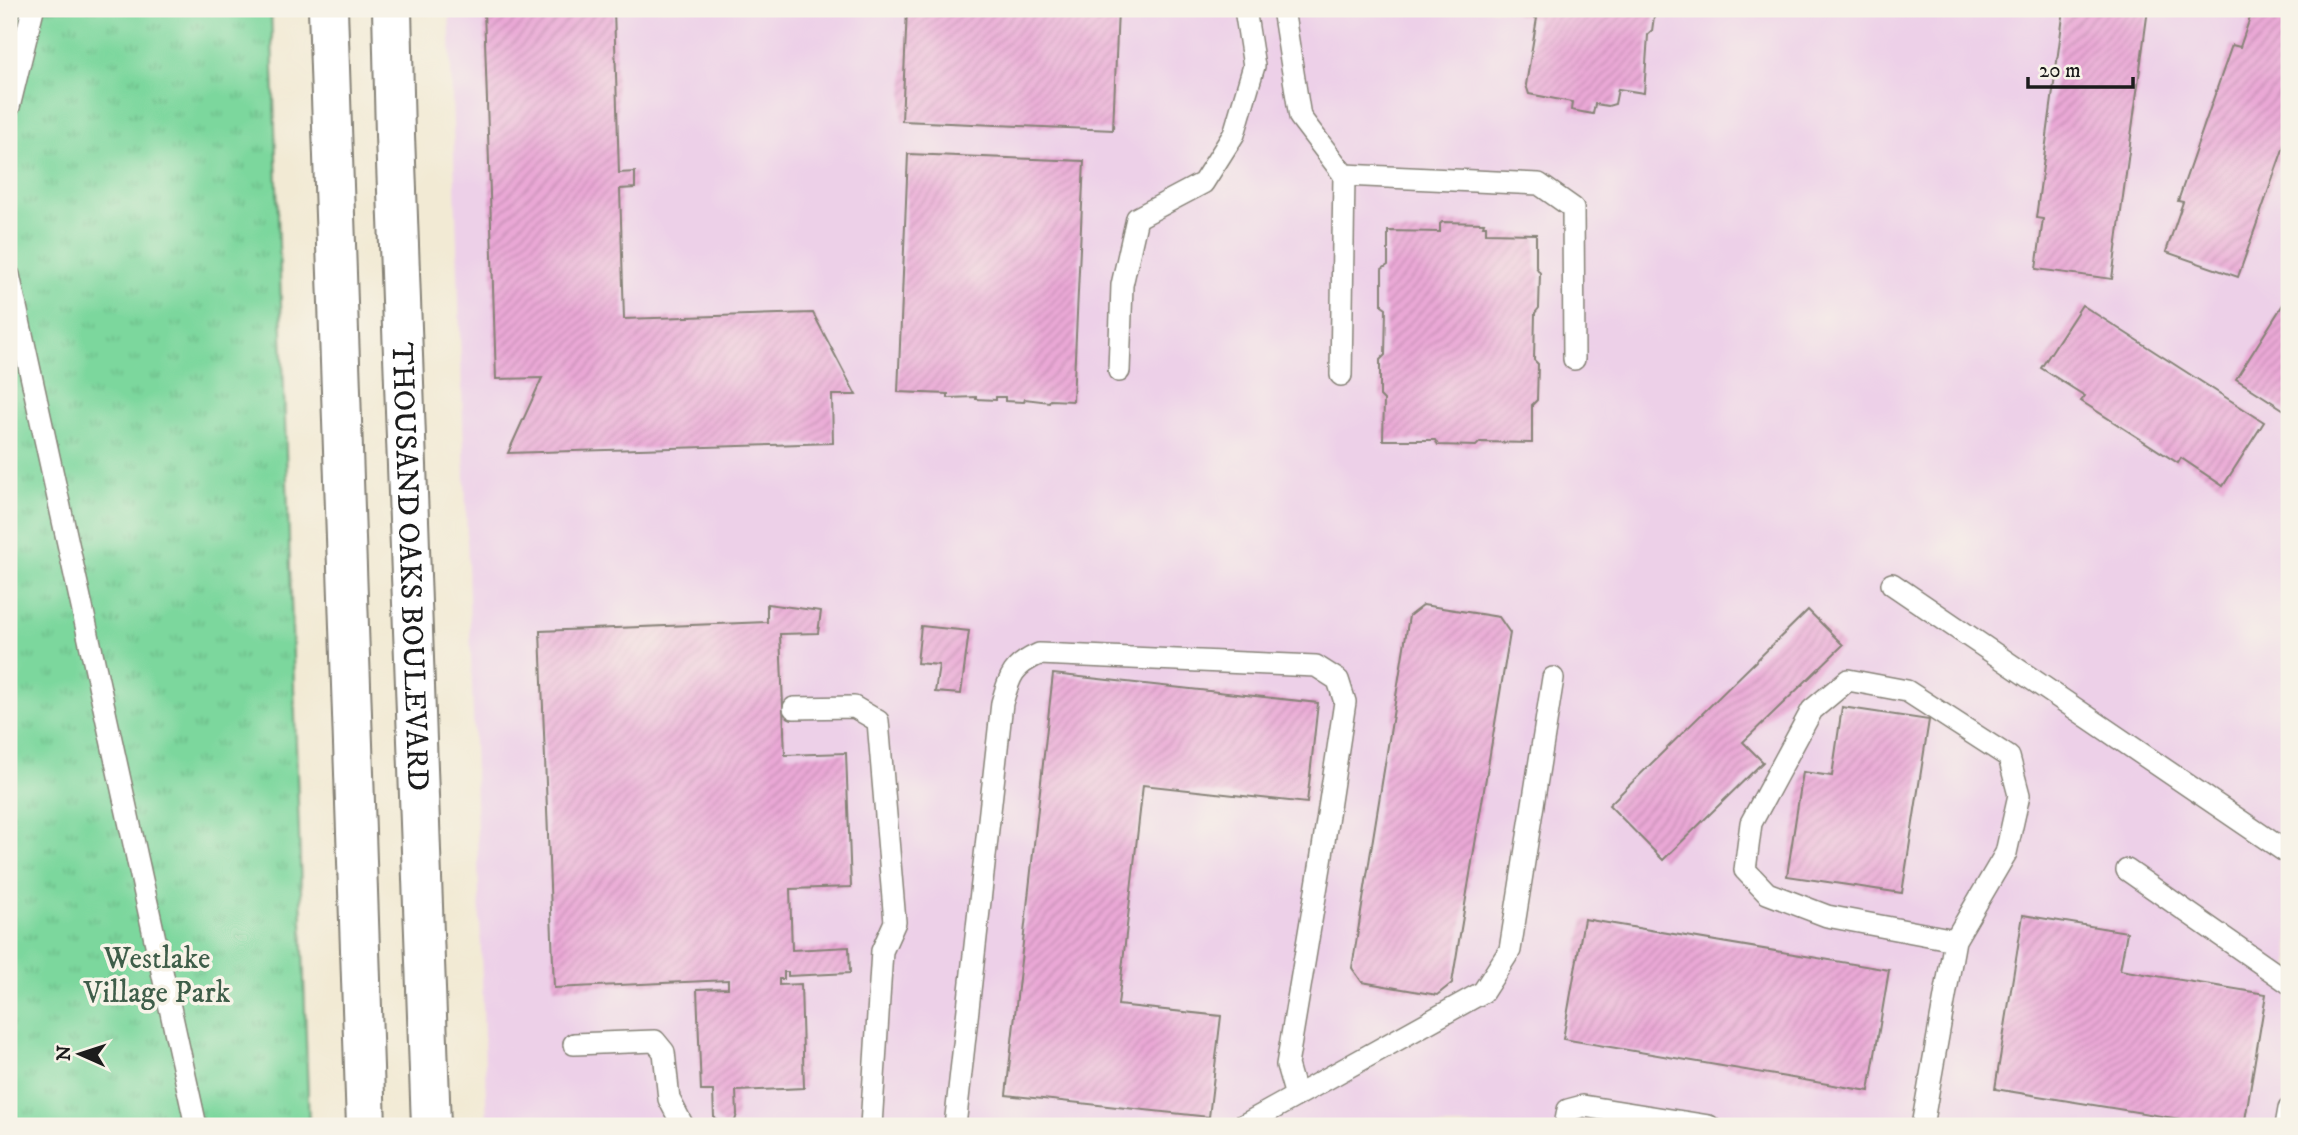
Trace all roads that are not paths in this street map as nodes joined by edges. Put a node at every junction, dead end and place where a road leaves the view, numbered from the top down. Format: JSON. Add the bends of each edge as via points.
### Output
{"nodes":[{"id":1,"x":33,"y":9,"type":"edge"},
{"id":2,"x":328,"y":9,"type":"edge"},
{"id":3,"x":392,"y":9,"type":"edge"},
{"id":4,"x":1245,"y":9,"type":"edge"},
{"id":5,"x":1283,"y":9,"type":"edge"},
{"id":6,"x":9,"y":107,"type":"edge"},
{"id":7,"x":1344,"y":175,"type":"junction"},
{"id":8,"x":9,"y":275,"type":"edge"},
{"id":9,"x":1574,"y":359,"type":"dead end"},
{"id":10,"x":1119,"y":371,"type":"dead end"},
{"id":11,"x":1341,"y":375,"type":"dead end"},
{"id":12,"x":1892,"y":584,"type":"dead end"},
{"id":13,"x":1553,"y":678,"type":"dead end"},
{"id":14,"x":794,"y":708,"type":"dead end"},
{"id":15,"x":2289,"y":854,"type":"edge"},
{"id":16,"x":2127,"y":870,"type":"dead end"},
{"id":17,"x":1955,"y":940,"type":"junction"},
{"id":18,"x":2289,"y":983,"type":"edge"},
{"id":19,"x":574,"y":1045,"type":"dead end"},
{"id":20,"x":1296,"y":1096,"type":"junction"},
{"id":21,"x":2289,"y":1109,"type":"edge"},
{"id":22,"x":196,"y":1126,"type":"edge"},
{"id":23,"x":366,"y":1126,"type":"edge"},
{"id":24,"x":431,"y":1126,"type":"edge"},
{"id":25,"x":683,"y":1126,"type":"edge"},
{"id":26,"x":871,"y":1126,"type":"edge"},
{"id":27,"x":955,"y":1126,"type":"edge"},
{"id":28,"x":1242,"y":1126,"type":"edge"},
{"id":29,"x":1565,"y":1126,"type":"edge"},
{"id":30,"x":1709,"y":1126,"type":"edge"},
{"id":31,"x":1922,"y":1126,"type":"edge"},
{"id":32,"x":2287,"y":1126,"type":"edge"}],
"edges":[{"from":1,"to":6,"type":"lane"},
{"from":2,"to":23,"type":"main road","name":"THOUSAND OAKS BOULEVARD"},
{"from":3,"to":24,"type":"main road","name":"THOUSAND OAKS BOULEVARD"},
{"from":4,"to":10,"type":"lane","via":[[1254,66],[1234,134],[1203,183],[1138,218],[1122,285]]},
{"from":5,"to":7,"type":"lane","via":[[1300,117]]},
{"from":7,"to":9,"type":"lane","via":[[1539,184],[1573,208]]},
{"from":7,"to":11,"type":"lane"},
{"from":8,"to":22,"type":"lane"},
{"from":12,"to":15,"type":"lane"},
{"from":13,"to":20,"type":"lane","via":[[1510,950],[1502,966],[1483,992]]},
{"from":14,"to":26,"type":"lane","via":[[855,707],[878,721],[895,922],[882,951]]},
{"from":16,"to":18,"type":"lane"},
{"from":17,"to":17,"type":"lane","via":[[2006,853],[2019,795],[2009,757],[1907,691],[1848,680],[1812,710],[1751,823],[1745,870],[1767,893],[1826,916]]},
{"from":17,"to":31,"type":"lane"},
{"from":19,"to":25,"type":"lane","via":[[654,1041],[664,1052],[669,1099]]},
{"from":20,"to":27,"type":"lane","via":[[1287,1065],[1345,702],[1338,680],[1316,666],[1038,654],[1022,662],[1009,677],[1002,703]]},
{"from":20,"to":28,"type":"lane"},
{"from":21,"to":32,"type":"lane"},
{"from":29,"to":30,"type":"lane","via":[[1568,1110],[1583,1106]]}]}
